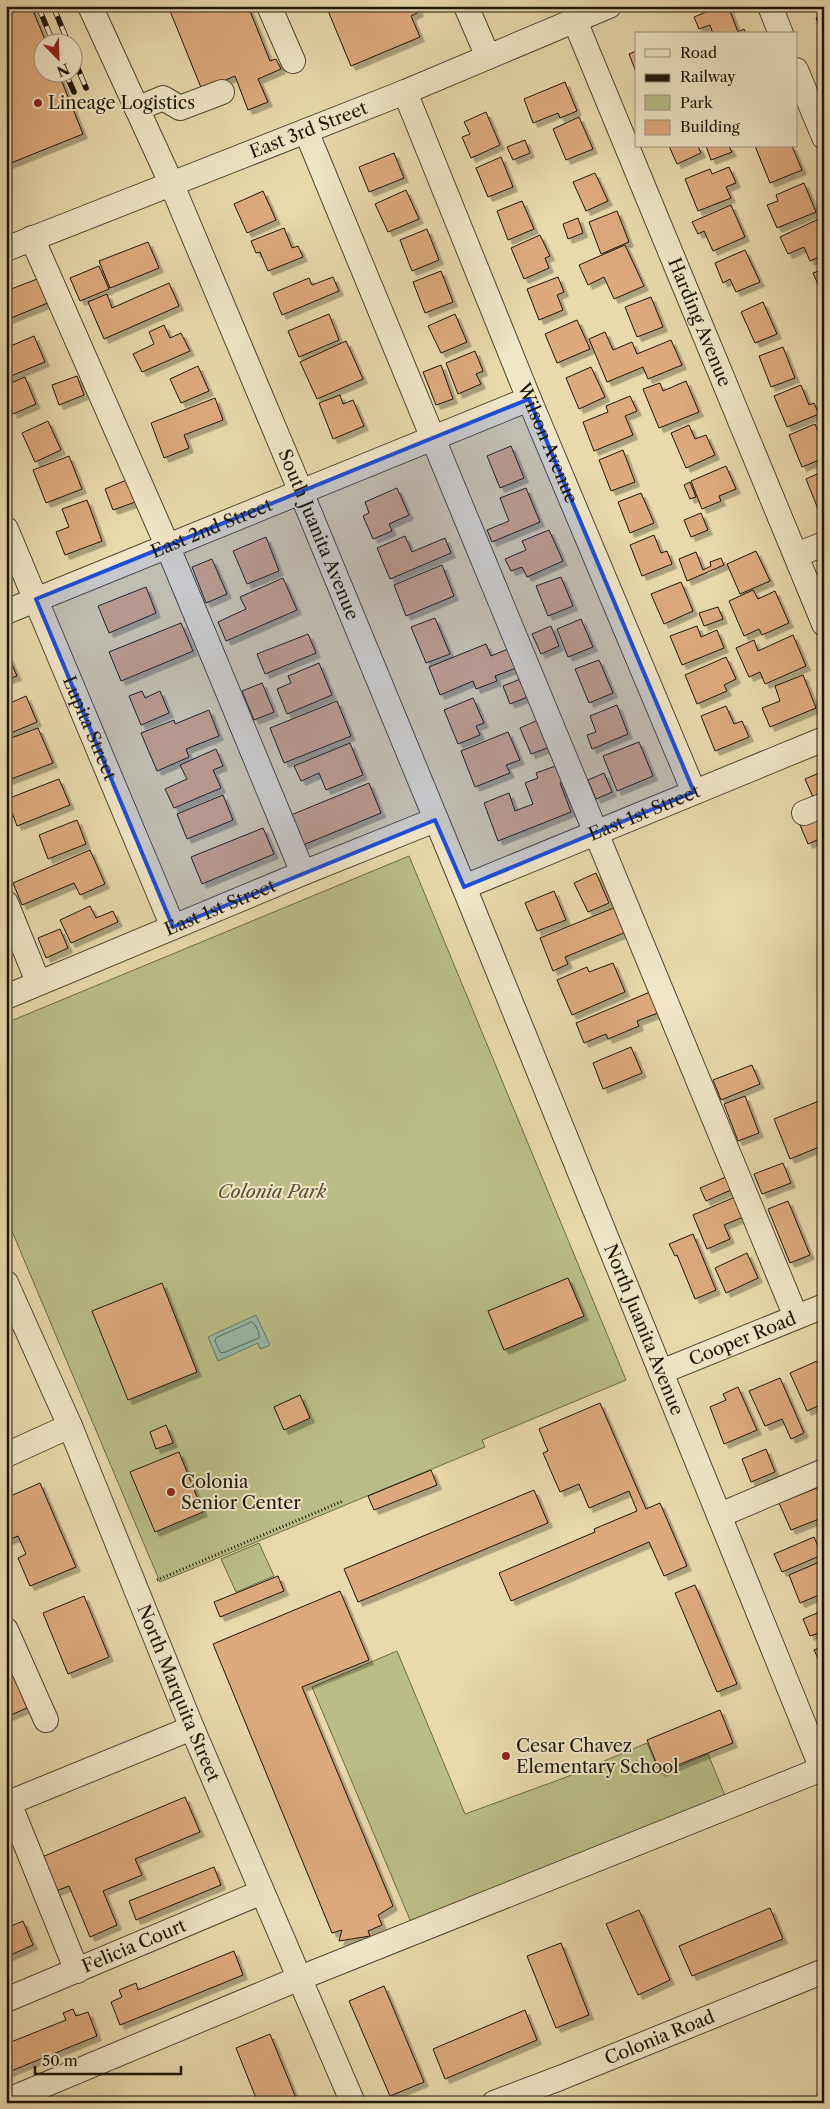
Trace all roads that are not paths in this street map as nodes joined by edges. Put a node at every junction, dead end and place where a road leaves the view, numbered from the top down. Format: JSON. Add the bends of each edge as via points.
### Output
{"nodes":[{"id":1,"x":90,"y":6,"type":"edge"},
{"id":2,"x":269,"y":6,"type":"edge"},
{"id":3,"x":466,"y":6,"type":"edge"},
{"id":4,"x":609,"y":6,"type":"edge"},
{"id":5,"x":770,"y":6,"type":"edge"},
{"id":6,"x":575,"y":21,"type":"junction"},
{"id":7,"x":780,"y":32,"type":"edge"},
{"id":8,"x":488,"y":57,"type":"junction"},
{"id":9,"x":293,"y":61,"type":"dead end"},
{"id":10,"x":798,"y":75,"type":"edge"},
{"id":11,"x":222,"y":92,"type":"dead end"},
{"id":12,"x":405,"y":92,"type":"junction"},
{"id":13,"x":137,"y":109,"type":"junction"},
{"id":14,"x":306,"y":131,"type":"junction"},
{"id":15,"x":824,"y":137,"type":"edge"},
{"id":16,"x":172,"y":185,"type":"junction"},
{"id":17,"x":32,"y":238,"type":"junction"},
{"id":18,"x":6,"y":249,"type":"edge"},
{"id":19,"x":529,"y":399,"type":"junction"},
{"id":20,"x":433,"y":438,"type":"junction"},
{"id":21,"x":300,"y":492,"type":"junction"},
{"id":22,"x":6,"y":529,"type":"edge"},
{"id":23,"x":824,"y":544,"type":"edge"},
{"id":24,"x":167,"y":545,"type":"junction"},
{"id":25,"x":796,"y":555,"type":"junction"},
{"id":26,"x":36,"y":600,"type":"junction"},
{"id":27,"x":6,"y":612,"type":"edge"},
{"id":28,"x":824,"y":624,"type":"edge"},
{"id":29,"x":824,"y":739,"type":"edge"},
{"id":30,"x":694,"y":792,"type":"junction"},
{"id":31,"x":435,"y":820,"type":"junction"},
{"id":32,"x":597,"y":834,"type":"junction"},
{"id":33,"x":303,"y":873,"type":"junction"},
{"id":34,"x":464,"y":887,"type":"junction"},
{"id":35,"x":6,"y":904,"type":"edge"},
{"id":36,"x":173,"y":927,"type":"junction"},
{"id":37,"x":38,"y":982,"type":"junction"},
{"id":38,"x":6,"y":997,"type":"edge"},
{"id":39,"x":6,"y":1283,"type":"edge"},
{"id":40,"x":824,"y":1306,"type":"edge"},
{"id":41,"x":796,"y":1317,"type":"junction"},
{"id":42,"x":661,"y":1372,"type":"junction"},
{"id":43,"x":70,"y":1426,"type":"junction"},
{"id":44,"x":6,"y":1455,"type":"edge"},
{"id":45,"x":824,"y":1471,"type":"edge"},
{"id":46,"x":720,"y":1516,"type":"junction"},
{"id":47,"x":6,"y":1630,"type":"edge"},
{"id":48,"x":46,"y":1720,"type":"dead end"},
{"id":49,"x":192,"y":1728,"type":"junction"},
{"id":50,"x":823,"y":1771,"type":"edge"},
{"id":51,"x":8,"y":1804,"type":"edge"},
{"id":52,"x":262,"y":1892,"type":"junction"},
{"id":53,"x":77,"y":1970,"type":"junction"},
{"id":54,"x":824,"y":1971,"type":"edge"},
{"id":55,"x":300,"y":1978,"type":"junction"},
{"id":56,"x":6,"y":2000,"type":"edge"},
{"id":57,"x":6,"y":2101,"type":"edge"},
{"id":58,"x":353,"y":2103,"type":"edge"},
{"id":59,"x":494,"y":2103,"type":"edge"}],
"edges":[{"from":1,"to":13,"type":"street","name":"South Juanita Avenue"},
{"from":2,"to":9,"type":"street"},
{"from":3,"to":8,"type":"street"},
{"from":4,"to":6,"type":"street","name":"East 3rd Street"},
{"from":5,"to":7,"type":"street"},
{"from":6,"to":8,"type":"street","name":"East 3rd Street"},
{"from":6,"to":25,"type":"street","name":"Harding Avenue"},
{"from":8,"to":12,"type":"street","name":"East 3rd Street"},
{"from":10,"to":15,"type":"street"},
{"from":11,"to":13,"type":"street","via":[[180,108],[163,98]]},
{"from":12,"to":14,"type":"street","name":"East 3rd Street"},
{"from":12,"to":19,"type":"street","name":"Wilson Avenue"},
{"from":13,"to":16,"type":"street","name":"South Juanita Avenue"},
{"from":14,"to":16,"type":"street","name":"East 3rd Street"},
{"from":14,"to":20,"type":"street"},
{"from":16,"to":17,"type":"street","name":"East 3rd Street"},
{"from":16,"to":21,"type":"street","name":"South Juanita Avenue"},
{"from":17,"to":18,"type":"street","name":"East 3rd Street"},
{"from":17,"to":24,"type":"street"},
{"from":19,"to":20,"type":"street","name":"East 2nd Street"},
{"from":19,"to":30,"type":"street","name":"Wilson Avenue"},
{"from":20,"to":21,"type":"street","name":"East 2nd Street"},
{"from":20,"to":32,"type":"street"},
{"from":21,"to":24,"type":"street","name":"East 2nd Street"},
{"from":21,"to":31,"type":"street","name":"South Juanita Avenue"},
{"from":22,"to":26,"type":"street","name":"Lupita Street"},
{"from":23,"to":25,"type":"street"},
{"from":24,"to":26,"type":"street","name":"East 2nd Street"},
{"from":24,"to":33,"type":"street"},
{"from":25,"to":28,"type":"street","name":"Harding Avenue"},
{"from":26,"to":27,"type":"street","name":"East 2nd Street"},
{"from":26,"to":36,"type":"street","name":"Lupita Street"},
{"from":29,"to":30,"type":"street","name":"East 1st Street"},
{"from":30,"to":32,"type":"street","name":"East 1st Street"},
{"from":31,"to":33,"type":"street","name":"East 1st Street"},
{"from":31,"to":34,"type":"street","name":"South Juanita Avenue"},
{"from":32,"to":34,"type":"street","name":"East 1st Street"},
{"from":32,"to":41,"type":"street"},
{"from":33,"to":36,"type":"street","name":"East 1st Street"},
{"from":34,"to":42,"type":"street","name":"North Juanita Avenue"},
{"from":35,"to":37,"type":"street"},
{"from":36,"to":37,"type":"street","name":"East 1st Street"},
{"from":37,"to":38,"type":"street","name":"East 1st Street"},
{"from":39,"to":43,"type":"street","name":"North Marquita Street"},
{"from":40,"to":41,"type":"street","name":"Cooper Road"},
{"from":41,"to":42,"type":"street","name":"Cooper Road"},
{"from":42,"to":46,"type":"street","name":"North Juanita Avenue"},
{"from":43,"to":44,"type":"street"},
{"from":43,"to":49,"type":"street","name":"North Marquita Street"},
{"from":45,"to":46,"type":"street"},
{"from":46,"to":50,"type":"street","name":"North Juanita Avenue"},
{"from":47,"to":48,"type":"street"},
{"from":49,"to":51,"type":"street"},
{"from":49,"to":52,"type":"street","name":"North Marquita Street"},
{"from":50,"to":55,"type":"street"},
{"from":51,"to":53,"type":"street"},
{"from":52,"to":53,"type":"street","name":"Felicia Court"},
{"from":52,"to":55,"type":"street","name":"North Marquita Street"},
{"from":53,"to":56,"type":"street","name":"Felicia Court"},
{"from":54,"to":59,"type":"street","name":"Colonia Road"},
{"from":55,"to":57,"type":"street"},
{"from":55,"to":58,"type":"street","name":"North Marquita Street"}]}
